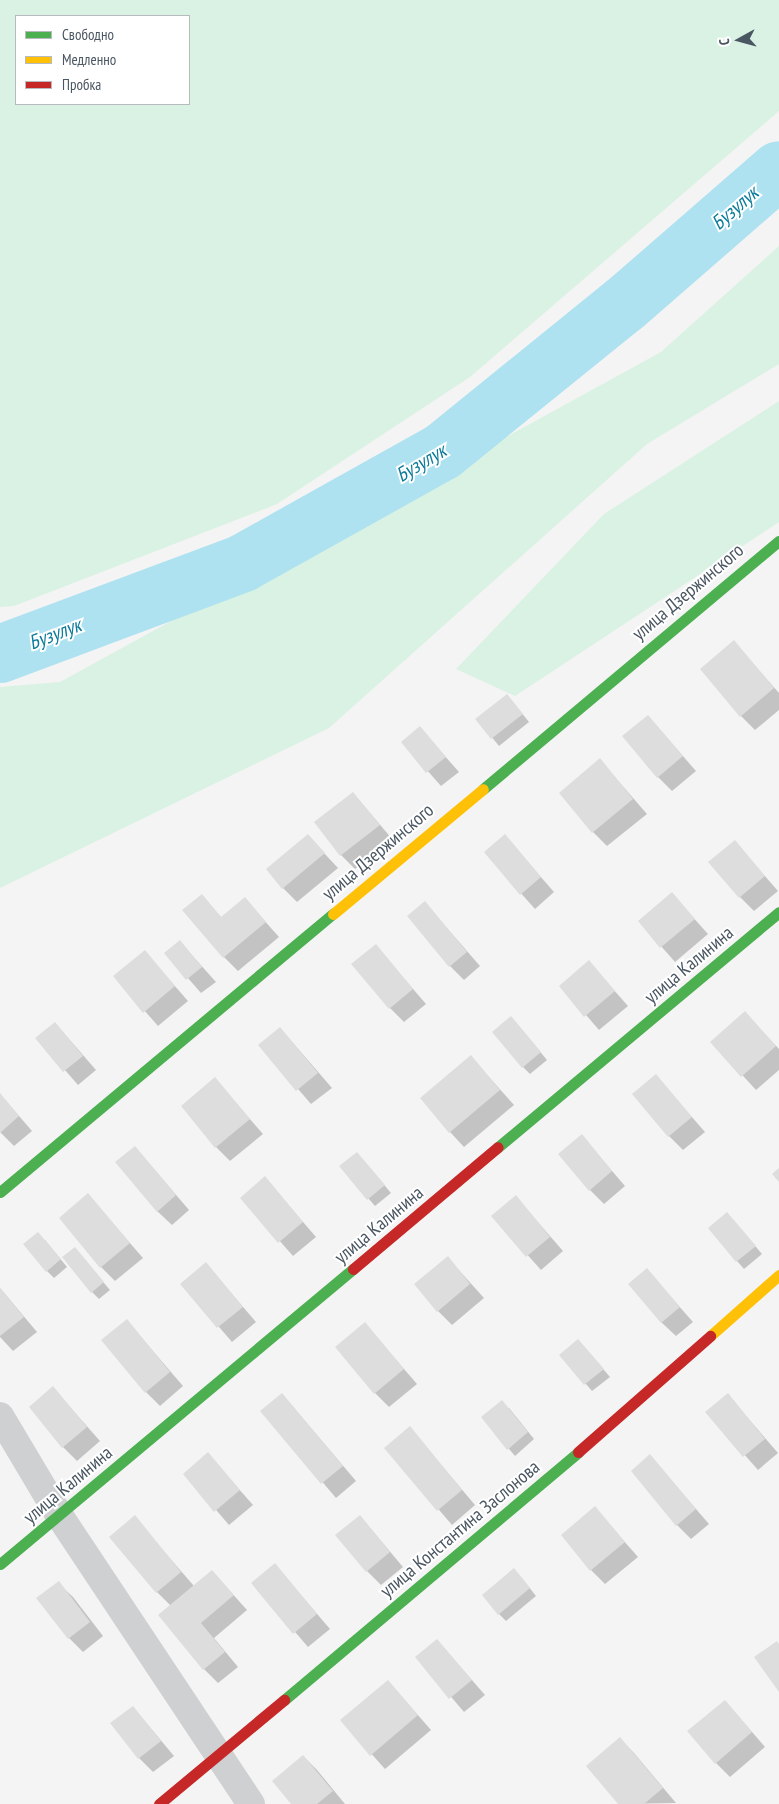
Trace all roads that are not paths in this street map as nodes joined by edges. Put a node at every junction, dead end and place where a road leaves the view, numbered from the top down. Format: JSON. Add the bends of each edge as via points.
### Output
{"nodes":[{"id":1,"x":779,"y":541,"type":"edge"},
{"id":2,"x":779,"y":912,"type":"edge"},
{"id":3,"x":0,"y":1192,"type":"edge"},
{"id":4,"x":779,"y":1275,"type":"edge"},
{"id":5,"x":0,"y":1416,"type":"edge"},
{"id":6,"x":59,"y":1515,"type":"junction"},
{"id":7,"x":0,"y":1564,"type":"edge"},
{"id":8,"x":218,"y":1755,"type":"junction"},
{"id":9,"x":159,"y":1804,"type":"edge"},
{"id":10,"x":252,"y":1804,"type":"edge"}],
"edges":[{"from":1,"to":3,"type":"street","name":"улица Дзержинского"},
{"from":2,"to":6,"type":"street","name":"улица Калинина"},
{"from":4,"to":8,"type":"street","name":"улица Константина Заслонова","via":[[543,1483]]},
{"from":5,"to":6,"type":"street"},
{"from":6,"to":7,"type":"street","name":"улица Калинина"},
{"from":6,"to":8,"type":"street"},
{"from":8,"to":9,"type":"street","name":"улица Константина Заслонова"},
{"from":8,"to":10,"type":"street"}]}
